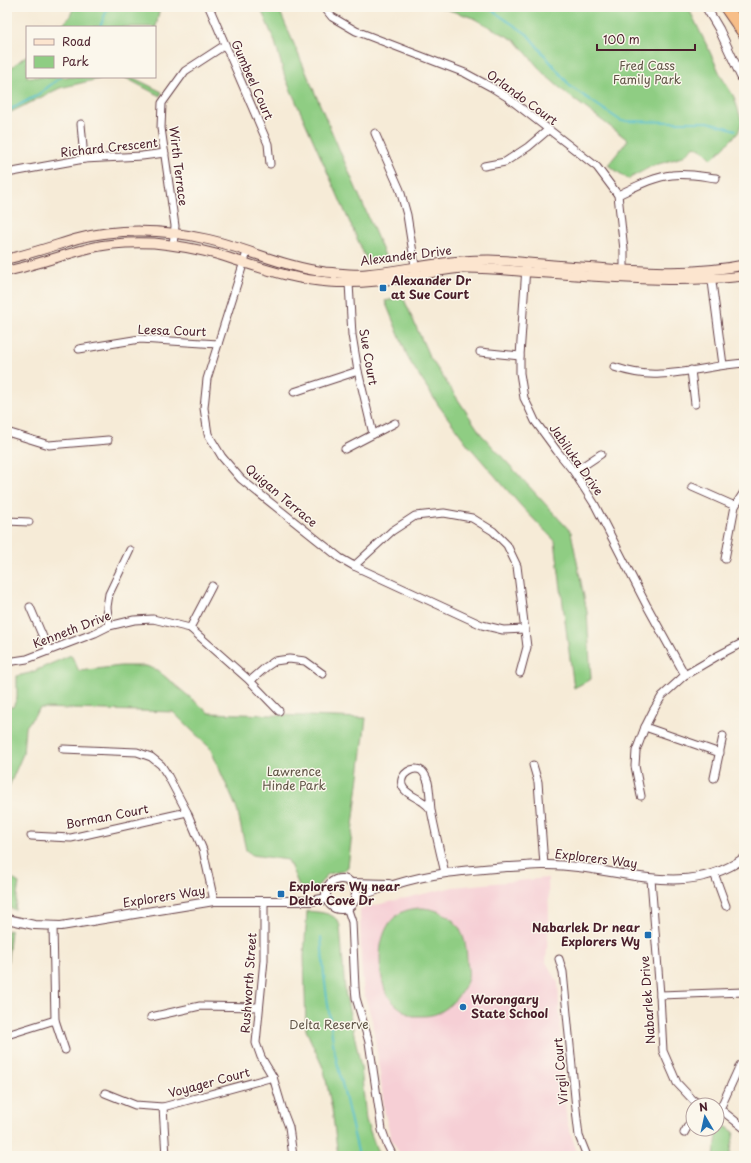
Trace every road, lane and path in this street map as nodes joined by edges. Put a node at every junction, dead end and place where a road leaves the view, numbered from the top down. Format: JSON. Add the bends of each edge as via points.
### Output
{"nodes":[{"id":1,"x":209,"y":7,"type":"edge"},
{"id":2,"x":324,"y":7,"type":"edge"},
{"id":3,"x":706,"y":7,"type":"edge"},
{"id":4,"x":726,"y":7,"type":"edge"},
{"id":5,"x":744,"y":33,"type":"edge"},
{"id":6,"x":225,"y":45,"type":"junction"},
{"id":7,"x":735,"y":64,"type":"junction"},
{"id":8,"x":744,"y":75,"type":"edge"},
{"id":9,"x":744,"y":83,"type":"edge"},
{"id":10,"x":81,"y":124,"type":"dead end"},
{"id":11,"x":548,"y":130,"type":"junction"},
{"id":12,"x":375,"y":133,"type":"dead end"},
{"id":13,"x":165,"y":153,"type":"junction"},
{"id":14,"x":84,"y":159,"type":"junction"},
{"id":15,"x":270,"y":164,"type":"dead end"},
{"id":16,"x":484,"y":166,"type":"dead end"},
{"id":17,"x":7,"y":173,"type":"edge"},
{"id":18,"x":716,"y":178,"type":"dead end"},
{"id":19,"x":618,"y":195,"type":"junction"},
{"id":20,"x":174,"y":234,"type":"junction"},
{"id":21,"x":173,"y":245,"type":"junction"},
{"id":22,"x":246,"y":252,"type":"junction"},
{"id":23,"x":7,"y":259,"type":"edge"},
{"id":24,"x":744,"y":261,"type":"edge"},
{"id":25,"x":244,"y":263,"type":"junction"},
{"id":26,"x":744,"y":265,"type":"edge"},
{"id":27,"x":526,"y":267,"type":"junction"},
{"id":28,"x":7,"y":271,"type":"edge"},
{"id":29,"x":416,"y":271,"type":"junction"},
{"id":30,"x":713,"y":273,"type":"junction"},
{"id":31,"x":624,"y":274,"type":"junction"},
{"id":32,"x":744,"y":276,"type":"edge"},
{"id":33,"x":349,"y":283,"type":"junction"},
{"id":34,"x":218,"y":344,"type":"junction"},
{"id":35,"x":79,"y":349,"type":"dead end"},
{"id":36,"x":480,"y":352,"type":"dead end"},
{"id":37,"x":520,"y":356,"type":"junction"},
{"id":38,"x":744,"y":363,"type":"edge"},
{"id":39,"x":723,"y":365,"type":"junction"},
{"id":40,"x":614,"y":367,"type":"dead end"},
{"id":41,"x":691,"y":370,"type":"junction"},
{"id":42,"x":358,"y":371,"type":"junction"},
{"id":43,"x":294,"y":392,"type":"dead end"},
{"id":44,"x":695,"y":404,"type":"dead end"},
{"id":45,"x":395,"y":423,"type":"dead end"},
{"id":46,"x":7,"y":432,"type":"edge"},
{"id":47,"x":373,"y":434,"type":"junction"},
{"id":48,"x":108,"y":440,"type":"dead end"},
{"id":49,"x":345,"y":449,"type":"dead end"},
{"id":50,"x":600,"y":454,"type":"dead end"},
{"id":51,"x":574,"y":472,"type":"junction"},
{"id":52,"x":692,"y":487,"type":"dead end"},
{"id":53,"x":744,"y":492,"type":"edge"},
{"id":54,"x":735,"y":506,"type":"junction"},
{"id":55,"x":7,"y":521,"type":"edge"},
{"id":56,"x":29,"y":522,"type":"dead end"},
{"id":57,"x":130,"y":550,"type":"dead end"},
{"id":58,"x":725,"y":559,"type":"dead end"},
{"id":59,"x":354,"y":566,"type":"junction"},
{"id":60,"x":212,"y":586,"type":"dead end"},
{"id":61,"x":30,"y":607,"type":"dead end"},
{"id":62,"x":109,"y":626,"type":"junction"},
{"id":63,"x":190,"y":628,"type":"junction"},
{"id":64,"x":525,"y":629,"type":"junction"},
{"id":65,"x":744,"y":642,"type":"edge"},
{"id":66,"x":49,"y":651,"type":"junction"},
{"id":67,"x":7,"y":662,"type":"edge"},
{"id":68,"x":520,"y":673,"type":"dead end"},
{"id":69,"x":323,"y":674,"type":"dead end"},
{"id":70,"x":685,"y":674,"type":"junction"},
{"id":71,"x":250,"y":681,"type":"junction"},
{"id":72,"x":279,"y":711,"type":"dead end"},
{"id":73,"x":645,"y":727,"type":"junction"},
{"id":74,"x":723,"y":736,"type":"dead end"},
{"id":75,"x":63,"y":749,"type":"dead end"},
{"id":76,"x":720,"y":753,"type":"junction"},
{"id":77,"x":533,"y":765,"type":"dead end"},
{"id":78,"x":714,"y":778,"type":"dead end"},
{"id":79,"x":641,"y":796,"type":"dead end"},
{"id":80,"x":431,"y":810,"type":"junction"},
{"id":81,"x":187,"y":812,"type":"junction"},
{"id":82,"x":31,"y":836,"type":"dead end"},
{"id":83,"x":744,"y":858,"type":"edge"},
{"id":84,"x":544,"y":865,"type":"junction"},
{"id":85,"x":445,"y":873,"type":"junction"},
{"id":86,"x":714,"y":873,"type":"junction"},
{"id":87,"x":651,"y":879,"type":"junction"},
{"id":88,"x":351,"y":883,"type":"junction"},
{"id":89,"x":394,"y":884,"type":"junction"},
{"id":90,"x":327,"y":898,"type":"junction"},
{"id":91,"x":355,"y":898,"type":"junction"},
{"id":92,"x":214,"y":901,"type":"junction"},
{"id":93,"x":264,"y":901,"type":"junction"},
{"id":94,"x":726,"y":906,"type":"dead end"},
{"id":95,"x":347,"y":907,"type":"junction"},
{"id":96,"x":7,"y":919,"type":"edge"},
{"id":97,"x":53,"y":926,"type":"junction"},
{"id":98,"x":559,"y":959,"type":"dead end"},
{"id":99,"x":744,"y":992,"type":"edge"},
{"id":100,"x":660,"y":996,"type":"junction"},
{"id":101,"x":259,"y":1008,"type":"junction"},
{"id":102,"x":152,"y":1017,"type":"dead end"},
{"id":103,"x":55,"y":1020,"type":"junction"},
{"id":104,"x":7,"y":1035,"type":"edge"},
{"id":105,"x":65,"y":1050,"type":"dead end"},
{"id":106,"x":740,"y":1065,"type":"dead end"},
{"id":107,"x":272,"y":1077,"type":"junction"},
{"id":108,"x":105,"y":1094,"type":"dead end"},
{"id":109,"x":690,"y":1097,"type":"edge"},
{"id":110,"x":724,"y":1097,"type":"edge"},
{"id":111,"x":163,"y":1107,"type":"junction"},
{"id":112,"x":725,"y":1114,"type":"edge"},
{"id":113,"x":744,"y":1128,"type":"edge"},
{"id":114,"x":166,"y":1156,"type":"edge"},
{"id":115,"x":294,"y":1156,"type":"edge"},
{"id":116,"x":393,"y":1156,"type":"edge"},
{"id":117,"x":588,"y":1156,"type":"edge"}],
"edges":[{"from":1,"to":6,"type":"street","name":"Gumbeel Court"},
{"from":2,"to":11,"type":"street","name":"Orlando Court","via":[[332,17],[356,31],[451,67],[491,87]]},
{"from":3,"to":7,"type":"street"},
{"from":4,"to":5,"type":"highway"},
{"from":6,"to":13,"type":"street","name":"Wirth Terrace","via":[[185,71],[162,103],[161,128]]},
{"from":6,"to":15,"type":"street","name":"Gumbeel Court","via":[[268,144]]},
{"from":7,"to":8,"type":"street"},
{"from":7,"to":9,"type":"street"},
{"from":10,"to":14,"type":"street"},
{"from":11,"to":16,"type":"street","via":[[505,162]]},
{"from":11,"to":19,"type":"street","name":"Orlando Court","via":[[597,167]]},
{"from":12,"to":29,"type":"street","via":[[400,190],[407,215]]},
{"from":13,"to":14,"type":"street","name":"Richard Crescent"},
{"from":13,"to":20,"type":"street","name":"Wirth Terrace"},
{"from":14,"to":17,"type":"street","name":"Richard Crescent"},
{"from":18,"to":19,"type":"street","via":[[680,174],[664,176]]},
{"from":19,"to":31,"type":"street"},
{"from":20,"to":21,"type":"street","name":"Wirth Terrace"},
{"from":20,"to":22,"type":"main road","name":"Alexander Drive","via":[[206,239]]},
{"from":20,"to":23,"type":"main road","name":"Alexander Drive","via":[[105,234],[76,239]]},
{"from":21,"to":25,"type":"main road","name":"Alexander Drive"},
{"from":21,"to":28,"type":"main road","name":"Alexander Drive","via":[[136,243],[92,248]]},
{"from":22,"to":25,"type":"street","name":"Quigan Terrace"},
{"from":22,"to":29,"type":"main road","name":"Alexander Drive","via":[[308,270],[365,274]]},
{"from":24,"to":30,"type":"main road"},
{"from":25,"to":33,"type":"main road","name":"Alexander Drive","via":[[298,278]]},
{"from":25,"to":34,"type":"street","name":"Quigan Terrace"},
{"from":26,"to":30,"type":"main road","name":"Alexander Drive"},
{"from":27,"to":29,"type":"main road","name":"Alexander Drive","via":[[492,260],[437,264]]},
{"from":27,"to":31,"type":"main road","name":"Alexander Drive"},
{"from":27,"to":37,"type":"street","name":"Jabiluka Drive"},
{"from":29,"to":33,"type":"main road","name":"Alexander Drive","via":[[386,281]]},
{"from":30,"to":31,"type":"main road","name":"Alexander Drive"},
{"from":30,"to":32,"type":"main road","name":"Alexander Drive"},
{"from":30,"to":39,"type":"street"},
{"from":33,"to":42,"type":"street","name":"Sue Court","via":[[352,334]]},
{"from":34,"to":35,"type":"street","name":"Leesa Court","via":[[140,339]]},
{"from":34,"to":59,"type":"street","name":"Quigan Terrace","via":[[207,379],[204,408],[208,434],[241,480],[340,558]]},
{"from":36,"to":37,"type":"street"},
{"from":37,"to":51,"type":"street","name":"Jabiluka Drive","via":[[522,387],[535,421]]},
{"from":38,"to":39,"type":"street"},
{"from":39,"to":41,"type":"street"},
{"from":40,"to":41,"type":"street","via":[[651,374]]},
{"from":41,"to":44,"type":"street"},
{"from":42,"to":43,"type":"street"},
{"from":42,"to":47,"type":"street","name":"Sue Court"},
{"from":45,"to":47,"type":"street"},
{"from":46,"to":48,"type":"street","via":[[49,445]]},
{"from":47,"to":49,"type":"street"},
{"from":50,"to":51,"type":"street"},
{"from":51,"to":70,"type":"street","name":"Jabiluka Drive","via":[[606,525]]},
{"from":52,"to":54,"type":"street"},
{"from":53,"to":54,"type":"street"},
{"from":54,"to":58,"type":"street"},
{"from":55,"to":56,"type":"street"},
{"from":57,"to":62,"type":"street","via":[[109,594]]},
{"from":59,"to":64,"type":"street","name":"Quigan Terrace","via":[[482,625],[503,630]]},
{"from":59,"to":64,"type":"street","via":[[392,531],[415,516],[444,513],[472,518],[493,531],[507,545],[518,566]]},
{"from":60,"to":63,"type":"street"},
{"from":61,"to":66,"type":"street"},
{"from":62,"to":63,"type":"street","name":"Kenneth Drive","via":[[152,619]]},
{"from":62,"to":66,"type":"street","name":"Kenneth Drive"},
{"from":63,"to":71,"type":"street","name":"Kenneth Drive"},
{"from":64,"to":68,"type":"street","via":[[527,647]]},
{"from":65,"to":70,"type":"street"},
{"from":66,"to":67,"type":"street","name":"Kenneth Drive","via":[[28,659]]},
{"from":69,"to":71,"type":"street","via":[[305,661],[289,659],[275,661]]},
{"from":70,"to":73,"type":"street","via":[[662,696]]},
{"from":71,"to":72,"type":"street","name":"Kenneth Drive"},
{"from":73,"to":76,"type":"street"},
{"from":73,"to":79,"type":"street","via":[[635,758]]},
{"from":74,"to":76,"type":"street"},
{"from":75,"to":81,"type":"street","via":[[137,752],[151,756],[161,765]]},
{"from":76,"to":78,"type":"street"},
{"from":77,"to":84,"type":"street","via":[[538,782]]},
{"from":80,"to":80,"type":"street","via":[[428,787],[422,772],[413,770],[402,775],[404,789]]},
{"from":80,"to":85,"type":"street"},
{"from":81,"to":82,"type":"street","name":"Borman Court","via":[[71,838]]},
{"from":81,"to":92,"type":"street","via":[[203,850]]},
{"from":83,"to":86,"type":"street","name":"Explorers Way"},
{"from":84,"to":85,"type":"street","name":"Explorers Way"},
{"from":84,"to":87,"type":"street","name":"Explorers Way","via":[[582,867]]},
{"from":85,"to":89,"type":"street","name":"Explorers Way"},
{"from":86,"to":87,"type":"street","name":"Explorers Way","via":[[687,879]]},
{"from":86,"to":94,"type":"street"},
{"from":87,"to":100,"type":"street","name":"Nabarlek Drive"},
{"from":88,"to":89,"type":"street","name":"Explorers Way"},
{"from":88,"to":90,"type":"street","name":"Explorers Way","via":[[342,879],[331,883],[326,892]]},
{"from":88,"to":91,"type":"street","via":[[356,892]]},
{"from":89,"to":91,"type":"street","name":"Explorers Way"},
{"from":90,"to":93,"type":"street","name":"Explorers Way","via":[[311,901]]},
{"from":90,"to":95,"type":"street","via":[[334,907]]},
{"from":91,"to":95,"type":"street","name":"Explorers Way"},
{"from":92,"to":93,"type":"street","name":"Explorers Way"},
{"from":92,"to":97,"type":"street","name":"Explorers Way"},
{"from":93,"to":101,"type":"street","name":"Rushworth Street","via":[[264,960]]},
{"from":95,"to":116,"type":"street","via":[[352,922],[356,998],[369,1042],[382,1130]]},
{"from":96,"to":97,"type":"street","name":"Explorers Way"},
{"from":97,"to":103,"type":"street"},
{"from":98,"to":117,"type":"street","name":"Virgil Court","via":[[563,972],[579,1136]]},
{"from":99,"to":100,"type":"street"},
{"from":100,"to":109,"type":"street","name":"Nabarlek Drive","via":[[663,1051],[678,1083]]},
{"from":101,"to":102,"type":"street","via":[[200,1006]]},
{"from":101,"to":107,"type":"street","name":"Rushworth Street","via":[[256,1043],[260,1057]]},
{"from":103,"to":104,"type":"street"},
{"from":103,"to":105,"type":"street"},
{"from":106,"to":110,"type":"street"},
{"from":107,"to":111,"type":"street","name":"Voyager Court"},
{"from":107,"to":115,"type":"street","name":"Rushworth Street","via":[[289,1127]]},
{"from":108,"to":111,"type":"street","name":"Voyager Court","via":[[135,1105]]},
{"from":111,"to":114,"type":"street"},
{"from":112,"to":113,"type":"street"}]}
